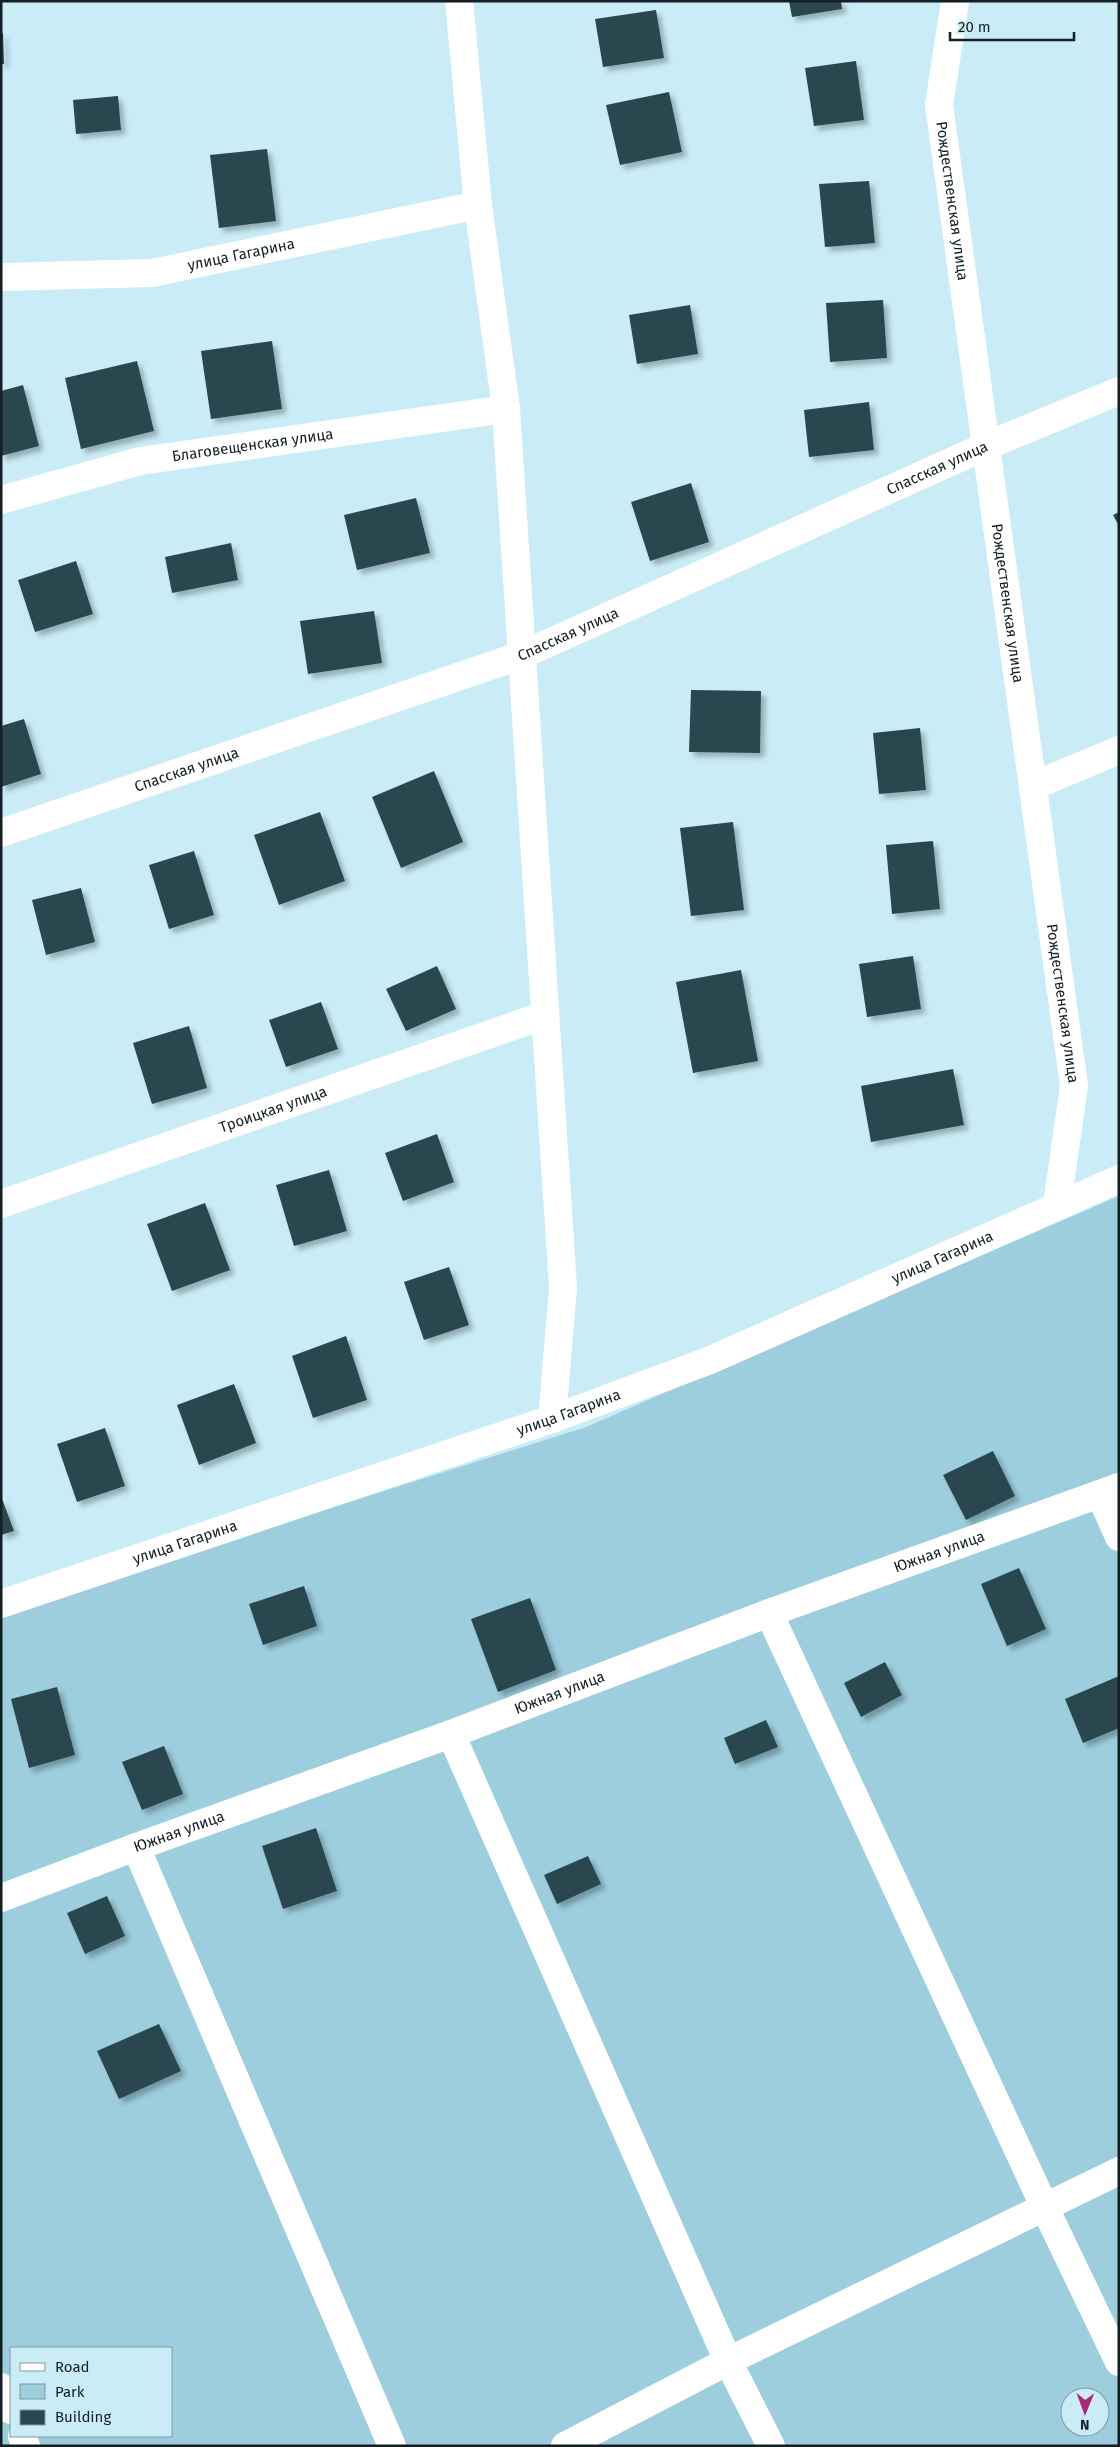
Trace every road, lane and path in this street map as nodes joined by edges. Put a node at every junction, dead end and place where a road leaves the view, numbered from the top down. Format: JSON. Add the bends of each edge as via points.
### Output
{"nodes":[{"id":1,"x":459,"y":1,"type":"edge"},
{"id":2,"x":956,"y":1,"type":"edge"},
{"id":3,"x":478,"y":206,"type":"junction"},
{"id":4,"x":1,"y":277,"type":"edge"},
{"id":5,"x":1119,"y":391,"type":"edge"},
{"id":6,"x":506,"y":409,"type":"junction"},
{"id":7,"x":986,"y":446,"type":"junction"},
{"id":8,"x":1,"y":500,"type":"edge"},
{"id":9,"x":522,"y":655,"type":"junction"},
{"id":10,"x":1119,"y":750,"type":"edge"},
{"id":11,"x":1033,"y":786,"type":"junction"},
{"id":12,"x":1,"y":833,"type":"edge"},
{"id":13,"x":545,"y":1015,"type":"junction"},
{"id":14,"x":1119,"y":1179,"type":"edge"},
{"id":15,"x":1,"y":1204,"type":"edge"},
{"id":16,"x":1057,"y":1204,"type":"junction"},
{"id":17,"x":552,"y":1419,"type":"junction"},
{"id":18,"x":1109,"y":1491,"type":"edge"},
{"id":19,"x":1119,"y":1537,"type":"edge"},
{"id":20,"x":1,"y":1604,"type":"edge"},
{"id":21,"x":769,"y":1613,"type":"junction"},
{"id":22,"x":451,"y":1734,"type":"junction"},
{"id":23,"x":136,"y":1847,"type":"junction"},
{"id":24,"x":1,"y":1898,"type":"edge"},
{"id":25,"x":1119,"y":2171,"type":"edge"},
{"id":26,"x":1045,"y":2208,"type":"junction"},
{"id":27,"x":728,"y":2361,"type":"junction"},
{"id":28,"x":1119,"y":2362,"type":"edge"},
{"id":29,"x":1,"y":2387,"type":"edge"},
{"id":30,"x":10,"y":2408,"type":"edge"},
{"id":31,"x":392,"y":2446,"type":"edge"},
{"id":32,"x":565,"y":2446,"type":"edge"},
{"id":33,"x":771,"y":2446,"type":"edge"}],
"edges":[{"from":1,"to":3,"type":"street"},
{"from":2,"to":7,"type":"street","name":"Рождественская улица","via":[[939,105]]},
{"from":3,"to":4,"type":"street","name":"улица Гагарина","via":[[152,273]]},
{"from":3,"to":6,"type":"street"},
{"from":5,"to":7,"type":"street","name":"Спасская улица"},
{"from":6,"to":8,"type":"street","name":"Благовещенская улица","via":[[140,461]]},
{"from":6,"to":9,"type":"street"},
{"from":7,"to":9,"type":"street","name":"Спасская улица"},
{"from":7,"to":11,"type":"street","name":"Рождественская улица"},
{"from":9,"to":12,"type":"street","name":"Спасская улица"},
{"from":9,"to":13,"type":"street"},
{"from":10,"to":11,"type":"street"},
{"from":11,"to":16,"type":"street","name":"Рождественская улица","via":[[1074,1086]]},
{"from":13,"to":15,"type":"street","name":"Троицкая улица"},
{"from":13,"to":17,"type":"street","via":[[563,1288]]},
{"from":14,"to":16,"type":"street","name":"улица Гагарина"},
{"from":16,"to":17,"type":"street","name":"улица Гагарина","via":[[708,1361]]},
{"from":17,"to":20,"type":"street","name":"улица Гагарина"},
{"from":18,"to":19,"type":"street"},
{"from":18,"to":21,"type":"street","name":"Южная улица"},
{"from":21,"to":22,"type":"street","name":"Южная улица"},
{"from":21,"to":26,"type":"street"},
{"from":22,"to":23,"type":"street","name":"Южная улица"},
{"from":22,"to":27,"type":"street"},
{"from":23,"to":24,"type":"street","name":"Южная улица"},
{"from":23,"to":31,"type":"street"},
{"from":25,"to":26,"type":"street"},
{"from":26,"to":27,"type":"street"},
{"from":26,"to":28,"type":"street"},
{"from":27,"to":32,"type":"street"},
{"from":27,"to":33,"type":"street"},
{"from":29,"to":30,"type":"street"}]}
